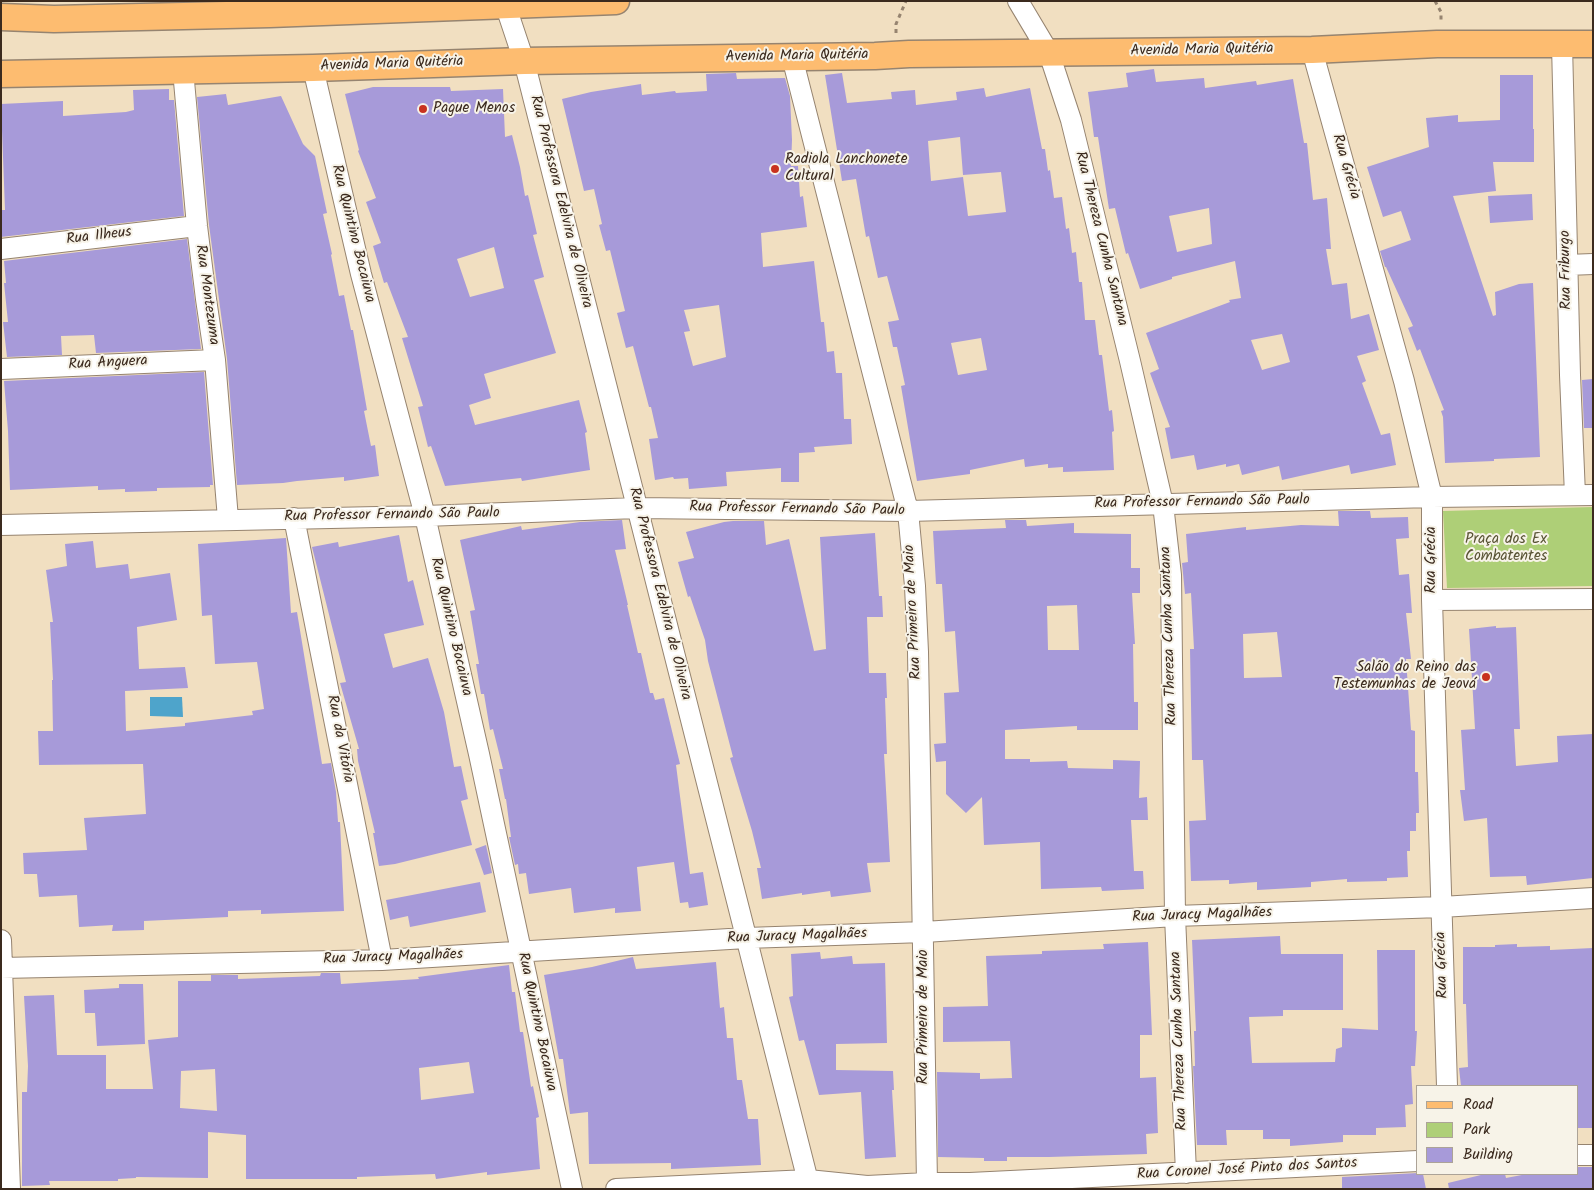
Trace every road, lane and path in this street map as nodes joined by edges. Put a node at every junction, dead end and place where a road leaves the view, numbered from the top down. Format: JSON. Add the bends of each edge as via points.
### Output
{"nodes":[{"id":1,"x":616,"y":1,"type":"edge"},
{"id":2,"x":906,"y":1,"type":"edge"},
{"id":3,"x":1018,"y":1,"type":"edge"},
{"id":4,"x":505,"y":3,"type":"edge"},
{"id":5,"x":357,"y":6,"type":"edge"},
{"id":6,"x":267,"y":7,"type":"edge"},
{"id":7,"x":1,"y":17,"type":"edge"},
{"id":8,"x":1562,"y":44,"type":"junction"},
{"id":9,"x":1593,"y":44,"type":"edge"},
{"id":10,"x":1312,"y":50,"type":"junction"},
{"id":11,"x":1049,"y":53,"type":"junction"},
{"id":12,"x":909,"y":54,"type":"junction"},
{"id":13,"x":792,"y":57,"type":"junction"},
{"id":14,"x":524,"y":61,"type":"junction"},
{"id":15,"x":313,"y":68,"type":"junction"},
{"id":16,"x":183,"y":70,"type":"junction"},
{"id":17,"x":1,"y":74,"type":"edge"},
{"id":18,"x":197,"y":226,"type":"junction"},
{"id":19,"x":1,"y":249,"type":"edge"},
{"id":20,"x":1593,"y":264,"type":"edge"},
{"id":21,"x":1567,"y":265,"type":"junction"},
{"id":22,"x":215,"y":360,"type":"junction"},
{"id":23,"x":1,"y":369,"type":"edge"},
{"id":24,"x":1584,"y":495,"type":"edge"},
{"id":25,"x":1432,"y":497,"type":"junction"},
{"id":26,"x":1163,"y":504,"type":"junction"},
{"id":27,"x":637,"y":508,"type":"junction"},
{"id":28,"x":908,"y":511,"type":"junction"},
{"id":29,"x":425,"y":516,"type":"junction"},
{"id":30,"x":294,"y":518,"type":"junction"},
{"id":31,"x":228,"y":519,"type":"junction"},
{"id":32,"x":1,"y":525,"type":"edge"},
{"id":33,"x":1593,"y":599,"type":"edge"},
{"id":34,"x":1432,"y":600,"type":"junction"},
{"id":35,"x":1593,"y":898,"type":"edge"},
{"id":36,"x":1441,"y":907,"type":"junction"},
{"id":37,"x":1175,"y":916,"type":"junction"},
{"id":38,"x":924,"y":932,"type":"junction"},
{"id":39,"x":746,"y":938,"type":"junction"},
{"id":40,"x":1,"y":940,"type":"edge"},
{"id":41,"x":521,"y":952,"type":"junction"},
{"id":42,"x":382,"y":960,"type":"junction"},
{"id":43,"x":2,"y":968,"type":"edge"},
{"id":44,"x":1446,"y":1085,"type":"edge"},
{"id":45,"x":1579,"y":1155,"type":"edge"},
{"id":46,"x":1593,"y":1155,"type":"edge"},
{"id":47,"x":1416,"y":1162,"type":"edge"},
{"id":48,"x":1197,"y":1178,"type":"edge"},
{"id":49,"x":926,"y":1183,"type":"junction"},
{"id":50,"x":809,"y":1184,"type":"edge"},
{"id":51,"x":970,"y":1186,"type":"edge"},
{"id":52,"x":10,"y":1189,"type":"edge"},
{"id":53,"x":572,"y":1189,"type":"edge"},
{"id":54,"x":616,"y":1189,"type":"edge"}],
"edges":[{"from":1,"to":4,"type":"main road"},
{"from":2,"to":12,"type":"path","via":[[896,30]]},
{"from":3,"to":11,"type":"street","name":"Rua Thereza Cunha Santana"},
{"from":4,"to":5,"type":"main road"},
{"from":4,"to":14,"type":"street","name":"Rua Professora Edelvira de Oliveira"},
{"from":5,"to":6,"type":"main road"},
{"from":6,"to":7,"type":"main road","via":[[54,19]]},
{"from":8,"to":9,"type":"main road","name":"Avenida Maria Quitéria"},
{"from":8,"to":10,"type":"main road","name":"Avenida Maria Quitéria","via":[[1438,44]]},
{"from":8,"to":21,"type":"street","name":"Rua Friburgo"},
{"from":10,"to":11,"type":"main road","name":"Avenida Maria Quitéria"},
{"from":10,"to":25,"type":"street","name":"Rua Grécia","via":[[1404,382]]},
{"from":11,"to":12,"type":"main road","name":"Avenida Maria Quitéria"},
{"from":11,"to":26,"type":"street","name":"Rua Thereza Cunha Santana","via":[[1071,120]]},
{"from":12,"to":13,"type":"main road","name":"Avenida Maria Quitéria"},
{"from":13,"to":14,"type":"main road","name":"Avenida Maria Quitéria"},
{"from":13,"to":28,"type":"street","name":"Rua Primeiro de Maio"},
{"from":14,"to":15,"type":"main road","name":"Avenida Maria Quitéria"},
{"from":14,"to":27,"type":"street","name":"Rua Professora Edelvira de Oliveira"},
{"from":15,"to":16,"type":"main road","name":"Avenida Maria Quitéria"},
{"from":15,"to":29,"type":"street","name":"Rua Quintino Bocaiuva","via":[[361,274]]},
{"from":16,"to":17,"type":"main road","name":"Avenida Maria Quitéria"},
{"from":16,"to":18,"type":"street","name":"Rua Montezuma"},
{"from":18,"to":19,"type":"street","name":"Rua Ilheus"},
{"from":18,"to":22,"type":"street","name":"Rua Montezuma"},
{"from":20,"to":21,"type":"street"},
{"from":21,"to":24,"type":"street","name":"Rua Friburgo","via":[[1570,375]]},
{"from":22,"to":23,"type":"street","name":"Rua Anguera"},
{"from":22,"to":31,"type":"street","name":"Rua Montezuma"},
{"from":24,"to":25,"type":"street","name":"Rua Professor Fernando São Paulo"},
{"from":25,"to":26,"type":"street","name":"Rua Professor Fernando São Paulo"},
{"from":25,"to":34,"type":"street","name":"Rua Grécia"},
{"from":26,"to":28,"type":"street","name":"Rua Professor Fernando São Paulo"},
{"from":26,"to":37,"type":"street","name":"Rua Thereza Cunha Santana","via":[[1172,614]]},
{"from":27,"to":28,"type":"street","name":"Rua Professor Fernando São Paulo"},
{"from":27,"to":29,"type":"street","name":"Rua Professor Fernando São Paulo"},
{"from":27,"to":39,"type":"street","name":"Rua Professora Edelvira de Oliveira"},
{"from":28,"to":38,"type":"street","name":"Rua Primeiro de Maio","via":[[918,652]]},
{"from":29,"to":30,"type":"street","name":"Rua Professor Fernando São Paulo"},
{"from":29,"to":41,"type":"street","name":"Rua Quintino Bocaiuva"},
{"from":30,"to":31,"type":"street","name":"Rua Professor Fernando São Paulo"},
{"from":30,"to":42,"type":"street","name":"Rua da Vitória"},
{"from":31,"to":32,"type":"street","name":"Rua Professor Fernando São Paulo"},
{"from":33,"to":34,"type":"street"},
{"from":34,"to":36,"type":"street","name":"Rua Grécia"},
{"from":35,"to":36,"type":"street","name":"Rua Juracy Magalhães"},
{"from":36,"to":37,"type":"street","name":"Rua Juracy Magalhães"},
{"from":36,"to":44,"type":"street","name":"Rua Grécia"},
{"from":37,"to":38,"type":"street","name":"Rua Juracy Magalhães"},
{"from":37,"to":48,"type":"street","name":"Rua Thereza Cunha Santana"},
{"from":38,"to":39,"type":"street","name":"Rua Juracy Magalhães"},
{"from":38,"to":49,"type":"street","name":"Rua Primeiro de Maio"},
{"from":39,"to":41,"type":"street","name":"Rua Juracy Magalhães"},
{"from":39,"to":50,"type":"street","name":"Rua Professora Edelvira de Oliveira"},
{"from":40,"to":43,"type":"street"},
{"from":41,"to":42,"type":"street","name":"Rua Juracy Magalhães"},
{"from":41,"to":53,"type":"street","name":"Rua Quintino Bocaiuva"},
{"from":42,"to":43,"type":"street","name":"Rua Juracy Magalhães"},
{"from":43,"to":52,"type":"street"},
{"from":45,"to":46,"type":"street"},
{"from":47,"to":48,"type":"street","name":"Rua Coronel José Pinto dos Santos"},
{"from":48,"to":51,"type":"street","name":"Rua Coronel José Pinto dos Santos"},
{"from":49,"to":50,"type":"street","name":"Rua Coronel José Pinto dos Santos"},
{"from":49,"to":51,"type":"street","name":"Rua Coronel José Pinto dos Santos"},
{"from":50,"to":54,"type":"street","name":"Rua Coronel José Pinto dos Santos"}]}
